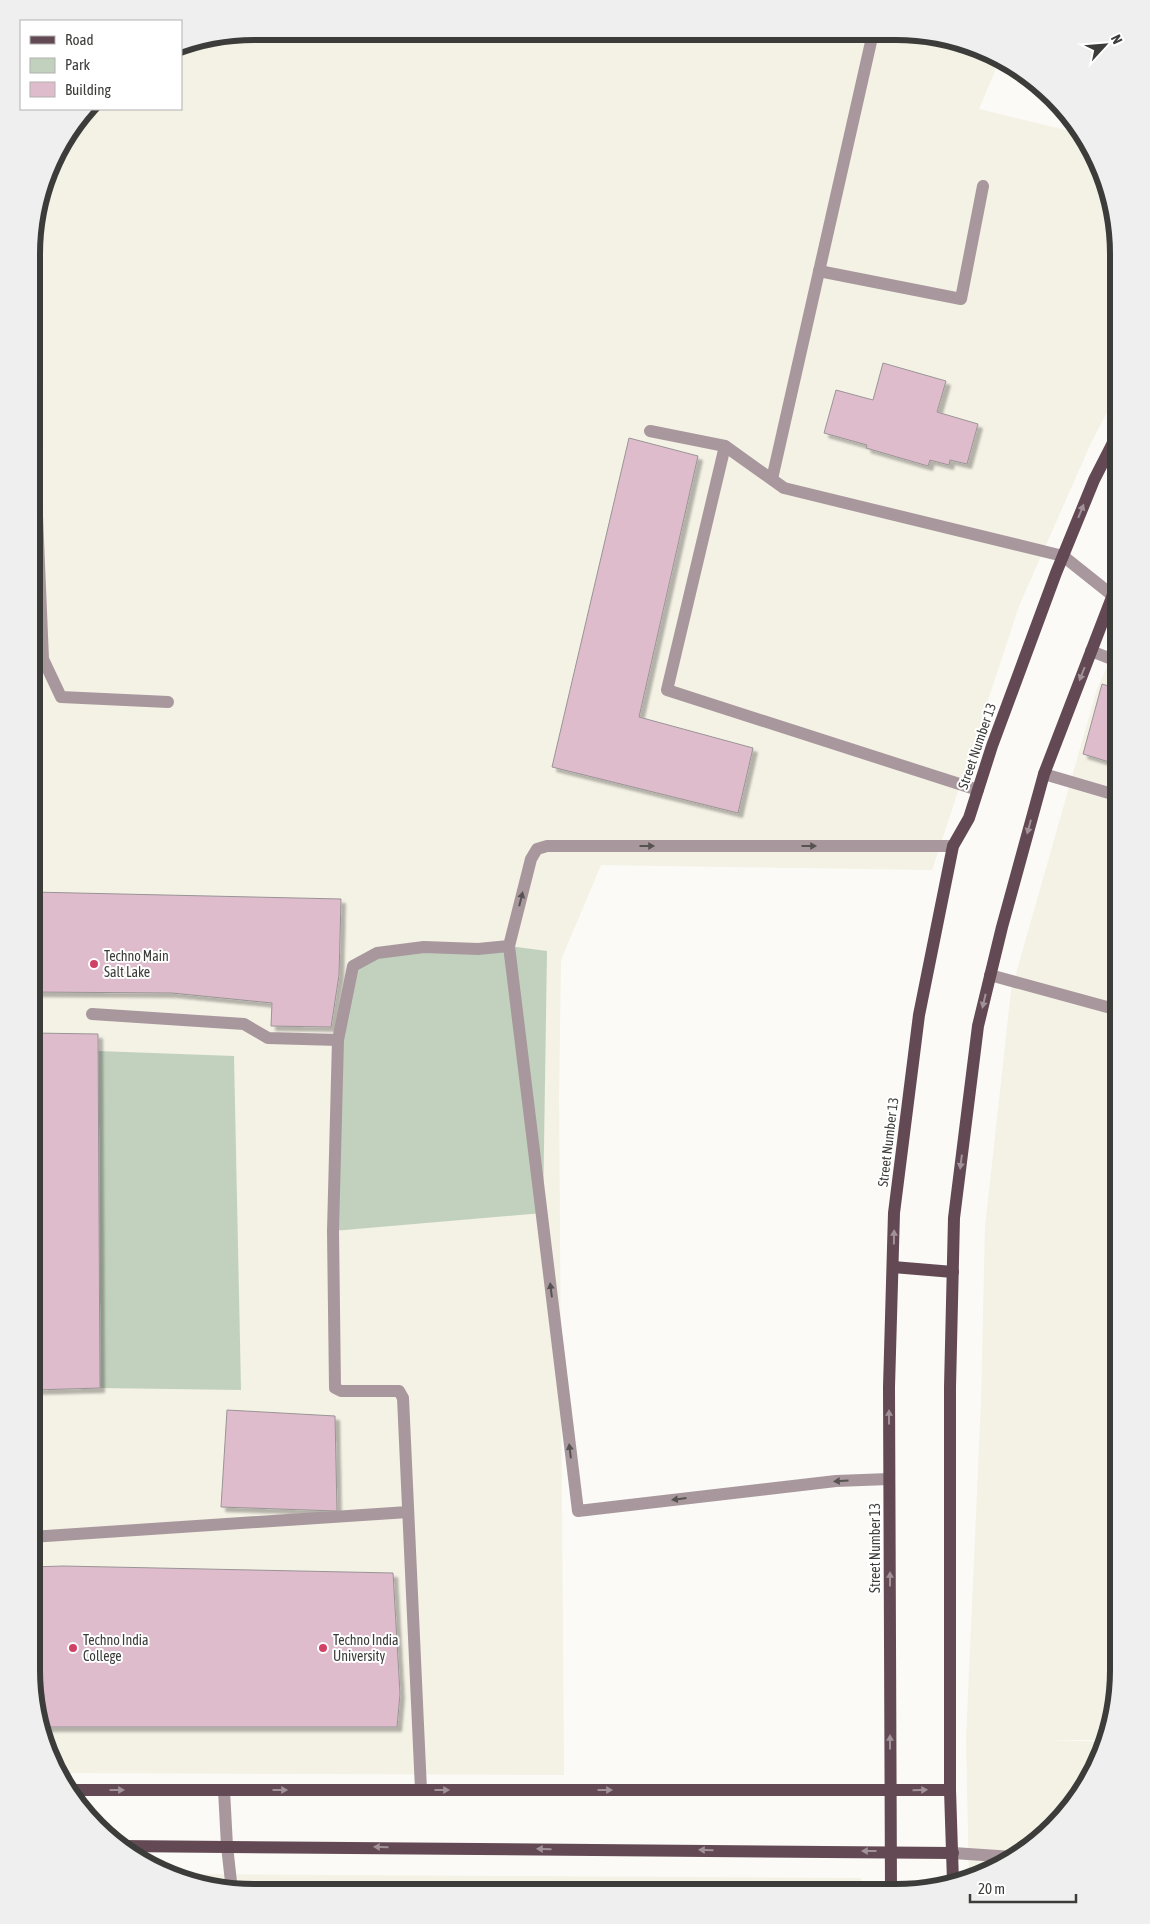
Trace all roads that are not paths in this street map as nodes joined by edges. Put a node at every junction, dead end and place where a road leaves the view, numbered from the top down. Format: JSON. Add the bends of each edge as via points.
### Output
{"nodes":[{"id":1,"x":871,"y":40,"type":"edge"},
{"id":2,"x":983,"y":186,"type":"dead end"},
{"id":3,"x":819,"y":271,"type":"junction"},
{"id":4,"x":650,"y":431,"type":"dead end"},
{"id":5,"x":725,"y":446,"type":"junction"},
{"id":6,"x":1110,"y":449,"type":"edge"},
{"id":7,"x":772,"y":479,"type":"junction"},
{"id":8,"x":1063,"y":556,"type":"junction"},
{"id":9,"x":1110,"y":593,"type":"edge"},
{"id":10,"x":1110,"y":600,"type":"edge"},
{"id":11,"x":40,"y":607,"type":"edge"},
{"id":12,"x":1091,"y":651,"type":"junction"},
{"id":13,"x":1110,"y":658,"type":"edge"},
{"id":14,"x":168,"y":702,"type":"dead end"},
{"id":15,"x":1044,"y":774,"type":"junction"},
{"id":16,"x":978,"y":790,"type":"junction"},
{"id":17,"x":1110,"y":794,"type":"edge"},
{"id":18,"x":953,"y":846,"type":"junction"},
{"id":19,"x":509,"y":946,"type":"junction"},
{"id":20,"x":990,"y":975,"type":"junction"},
{"id":21,"x":1110,"y":1008,"type":"edge"},
{"id":22,"x":92,"y":1014,"type":"dead end"},
{"id":23,"x":338,"y":1040,"type":"junction"},
{"id":24,"x":893,"y":1267,"type":"junction"},
{"id":25,"x":953,"y":1272,"type":"junction"},
{"id":26,"x":890,"y":1479,"type":"junction"},
{"id":27,"x":408,"y":1512,"type":"junction"},
{"id":28,"x":40,"y":1536,"type":"edge"},
{"id":29,"x":77,"y":1790,"type":"edge"},
{"id":30,"x":224,"y":1790,"type":"junction"},
{"id":31,"x":422,"y":1790,"type":"junction"},
{"id":32,"x":890,"y":1790,"type":"junction"},
{"id":33,"x":950,"y":1790,"type":"junction"},
{"id":34,"x":132,"y":1846,"type":"edge"},
{"id":35,"x":227,"y":1846,"type":"junction"},
{"id":36,"x":891,"y":1851,"type":"junction"},
{"id":37,"x":952,"y":1853,"type":"junction"},
{"id":38,"x":1001,"y":1856,"type":"edge"},
{"id":39,"x":953,"y":1876,"type":"edge"},
{"id":40,"x":231,"y":1883,"type":"edge"},
{"id":41,"x":891,"y":1884,"type":"edge"}],
"edges":[{"from":1,"to":3,"type":"lane"},
{"from":2,"to":3,"type":"lane","via":[[961,299]]},
{"from":3,"to":7,"type":"lane"},
{"from":4,"to":5,"type":"lane"},
{"from":5,"to":7,"type":"lane"},
{"from":5,"to":16,"type":"lane","via":[[667,690]]},
{"from":8,"to":6,"type":"main road","name":"Street Number 13","one_way":true},
{"from":7,"to":8,"type":"lane","via":[[784,488]]},
{"from":8,"to":9,"type":"lane"},
{"from":8,"to":16,"type":"main road","name":"Street Number 13"},
{"from":10,"to":12,"type":"main road"},
{"from":11,"to":14,"type":"lane","via":[[42,660],[61,697]]},
{"from":12,"to":13,"type":"lane"},
{"from":12,"to":15,"type":"main road","one_way":true},
{"from":15,"to":17,"type":"lane"},
{"from":15,"to":20,"type":"main road","one_way":true},
{"from":16,"to":18,"type":"main road","name":"Street Number 13","via":[[969,818]]},
{"from":19,"to":18,"type":"lane","one_way":true,"via":[[531,859],[537,850],[547,846]]},
{"from":24,"to":18,"type":"main road","name":"Street Number 13","one_way":true,"via":[[894,1213],[919,1015]]},
{"from":19,"to":23,"type":"lane","via":[[478,949],[424,947],[377,953],[353,966]]},
{"from":26,"to":19,"type":"lane","one_way":true,"via":[[836,1481],[578,1511]]},
{"from":20,"to":21,"type":"lane"},
{"from":20,"to":25,"type":"main road","one_way":true,"via":[[978,1026],[954,1218]]},
{"from":22,"to":23,"type":"lane","via":[[244,1024],[268,1038]]},
{"from":23,"to":27,"type":"lane","via":[[333,1231],[336,1388],[341,1391],[399,1391],[401,1394]]},
{"from":24,"to":25,"type":"main road"},
{"from":26,"to":24,"type":"main road","name":"Street Number 13","one_way":true},
{"from":25,"to":33,"type":"main road"},
{"from":32,"to":26,"type":"main road","name":"Street Number 13","one_way":true},
{"from":27,"to":28,"type":"lane"},
{"from":27,"to":31,"type":"lane"},
{"from":29,"to":30,"type":"main road","one_way":true},
{"from":30,"to":31,"type":"main road","one_way":true},
{"from":30,"to":35,"type":"lane"},
{"from":31,"to":32,"type":"main road","one_way":true},
{"from":32,"to":33,"type":"main road","one_way":true},
{"from":32,"to":36,"type":"main road","name":"Street Number 13"},
{"from":33,"to":37,"type":"main road"},
{"from":34,"to":35,"type":"main road"},
{"from":36,"to":35,"type":"main road","one_way":true},
{"from":35,"to":40,"type":"lane"},
{"from":36,"to":37,"type":"main road"},
{"from":36,"to":41,"type":"main road","name":"Street Number 13"},
{"from":37,"to":38,"type":"lane"},
{"from":37,"to":39,"type":"main road"}]}
